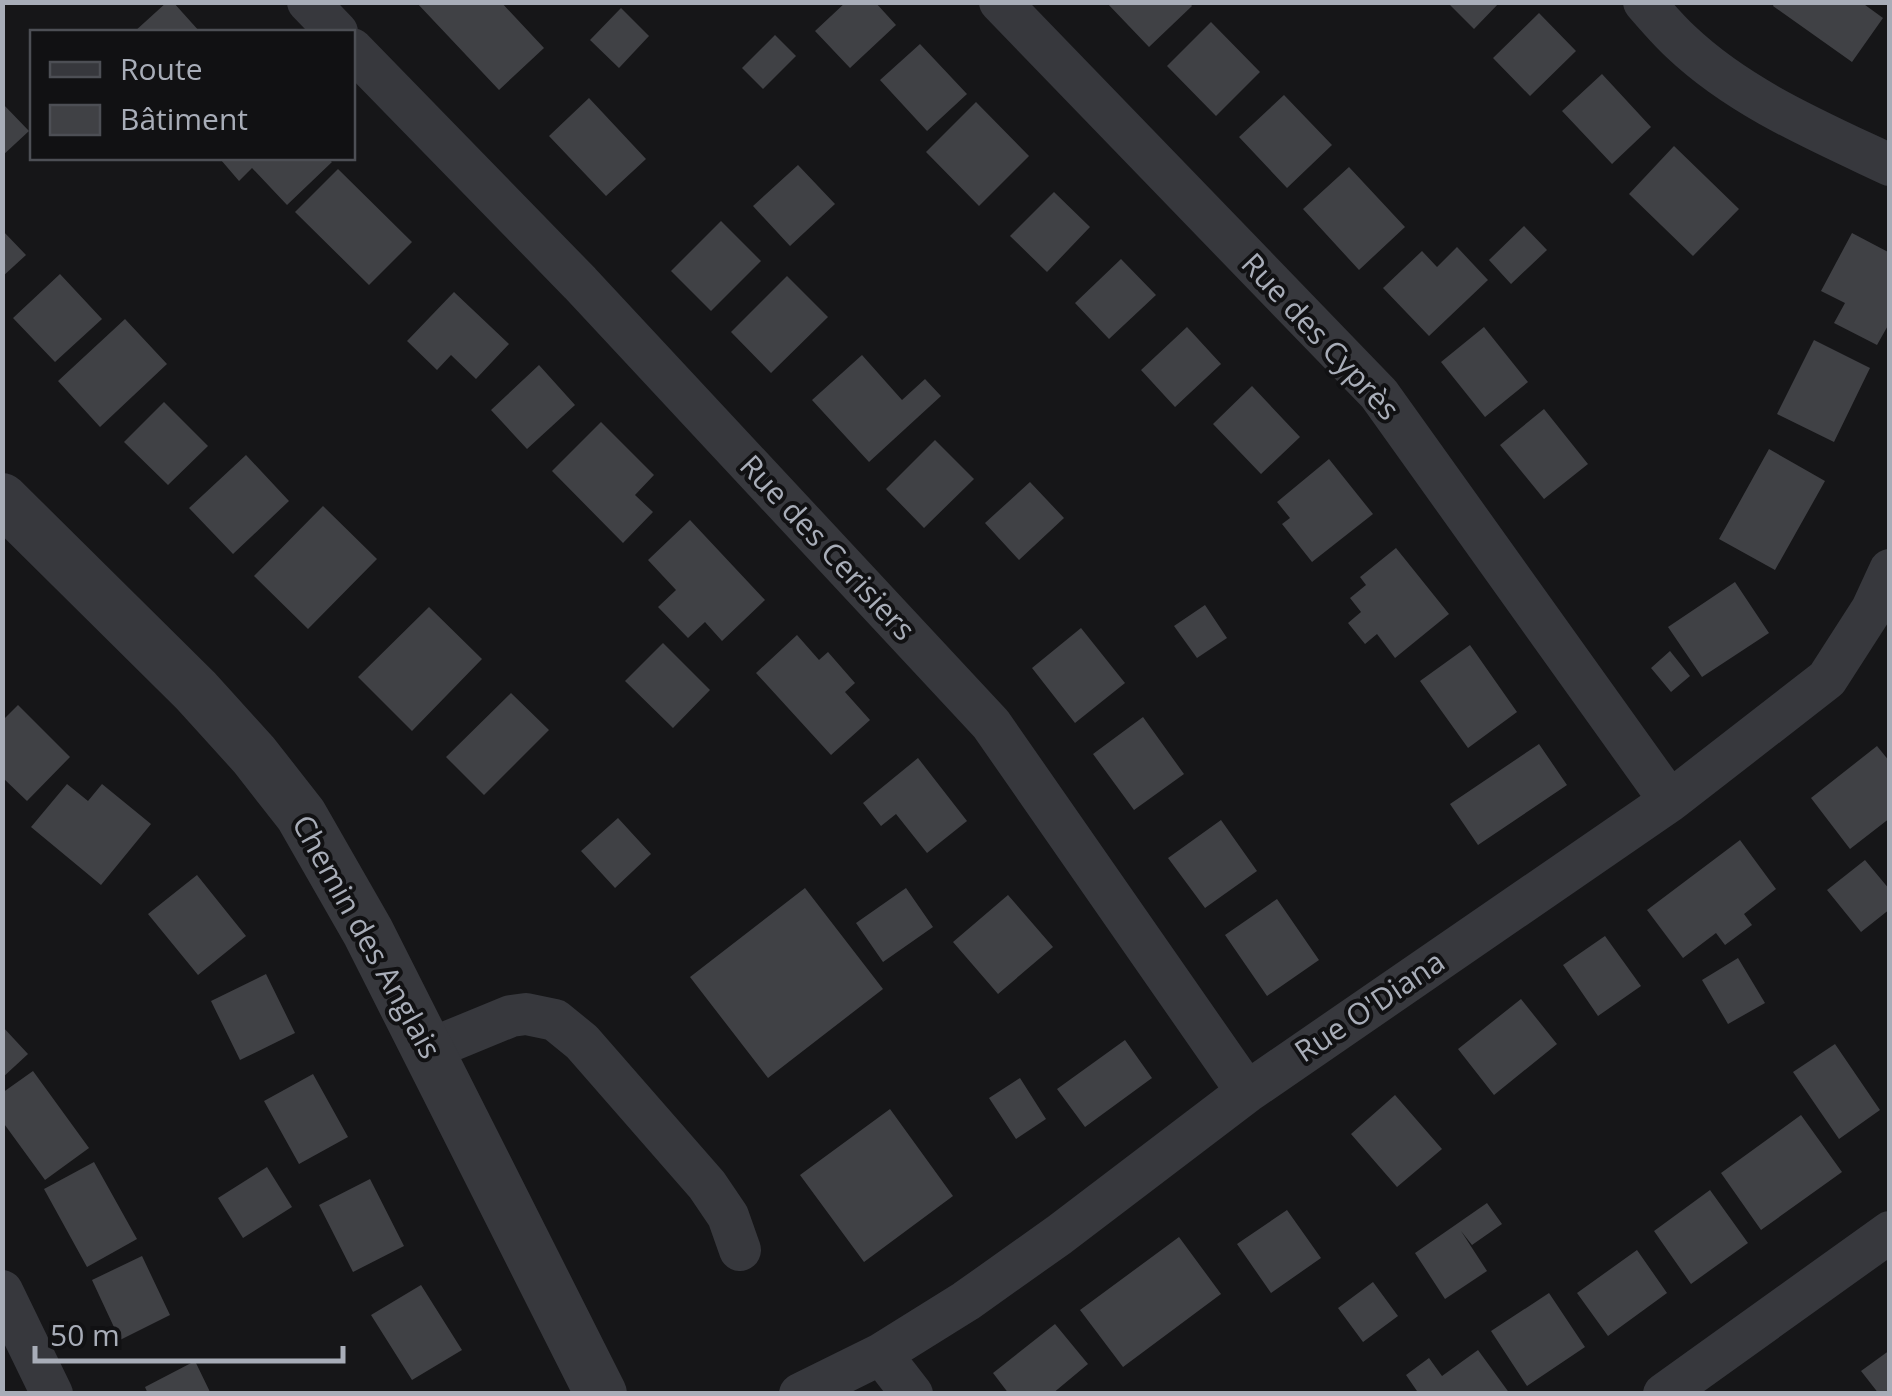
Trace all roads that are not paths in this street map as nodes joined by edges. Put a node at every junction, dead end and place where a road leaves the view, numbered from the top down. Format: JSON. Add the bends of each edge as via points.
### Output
{"nodes":[{"id":1,"x":308,"y":2,"type":"edge"},
{"id":2,"x":1000,"y":2,"type":"edge"},
{"id":3,"x":1644,"y":2,"type":"edge"},
{"id":4,"x":335,"y":30,"type":"edge"},
{"id":5,"x":355,"y":52,"type":"edge"},
{"id":6,"x":1890,"y":165,"type":"edge"},
{"id":7,"x":2,"y":499,"type":"edge"},
{"id":8,"x":1890,"y":570,"type":"edge"},
{"id":9,"x":1670,"y":801,"type":"junction"},
{"id":10,"x":428,"y":1050,"type":"junction"},
{"id":11,"x":1247,"y":1092,"type":"junction"},
{"id":12,"x":1890,"y":1232,"type":"edge"},
{"id":13,"x":740,"y":1250,"type":"dead end"},
{"id":14,"x":2,"y":1291,"type":"edge"},
{"id":15,"x":880,"y":1354,"type":"junction"},
{"id":16,"x":16,"y":1362,"type":"edge"},
{"id":17,"x":52,"y":1394,"type":"edge"},
{"id":18,"x":601,"y":1394,"type":"edge"},
{"id":19,"x":800,"y":1394,"type":"edge"},
{"id":20,"x":912,"y":1394,"type":"edge"},
{"id":21,"x":1664,"y":1394,"type":"edge"}],
"edges":[{"from":1,"to":4,"type":"street"},
{"from":2,"to":9,"type":"street","name":"Rue des Cyprès","via":[[1379,394]]},
{"from":3,"to":6,"type":"street","via":[[1684,44],[1740,86]]},
{"from":5,"to":11,"type":"street","name":"Rue des Cerisiers","via":[[991,724]]},
{"from":7,"to":10,"type":"street","name":"Chemin des Anglais","via":[[196,691],[280,786],[344,886]]},
{"from":8,"to":9,"type":"street","name":"Rue O'Diana","via":[[1827,680]]},
{"from":9,"to":11,"type":"street","name":"Rue O'Diana"},
{"from":10,"to":13,"type":"street","via":[[511,1016],[555,1020],[707,1185]]},
{"from":10,"to":18,"type":"street","name":"Chemin des Anglais"},
{"from":11,"to":15,"type":"street","name":"Rue O'Diana","via":[[1018,1264]]},
{"from":12,"to":21,"type":"street"},
{"from":14,"to":16,"type":"street"},
{"from":15,"to":19,"type":"street","name":"Rue O'Diana"},
{"from":15,"to":20,"type":"street"},
{"from":16,"to":17,"type":"street"}]}
